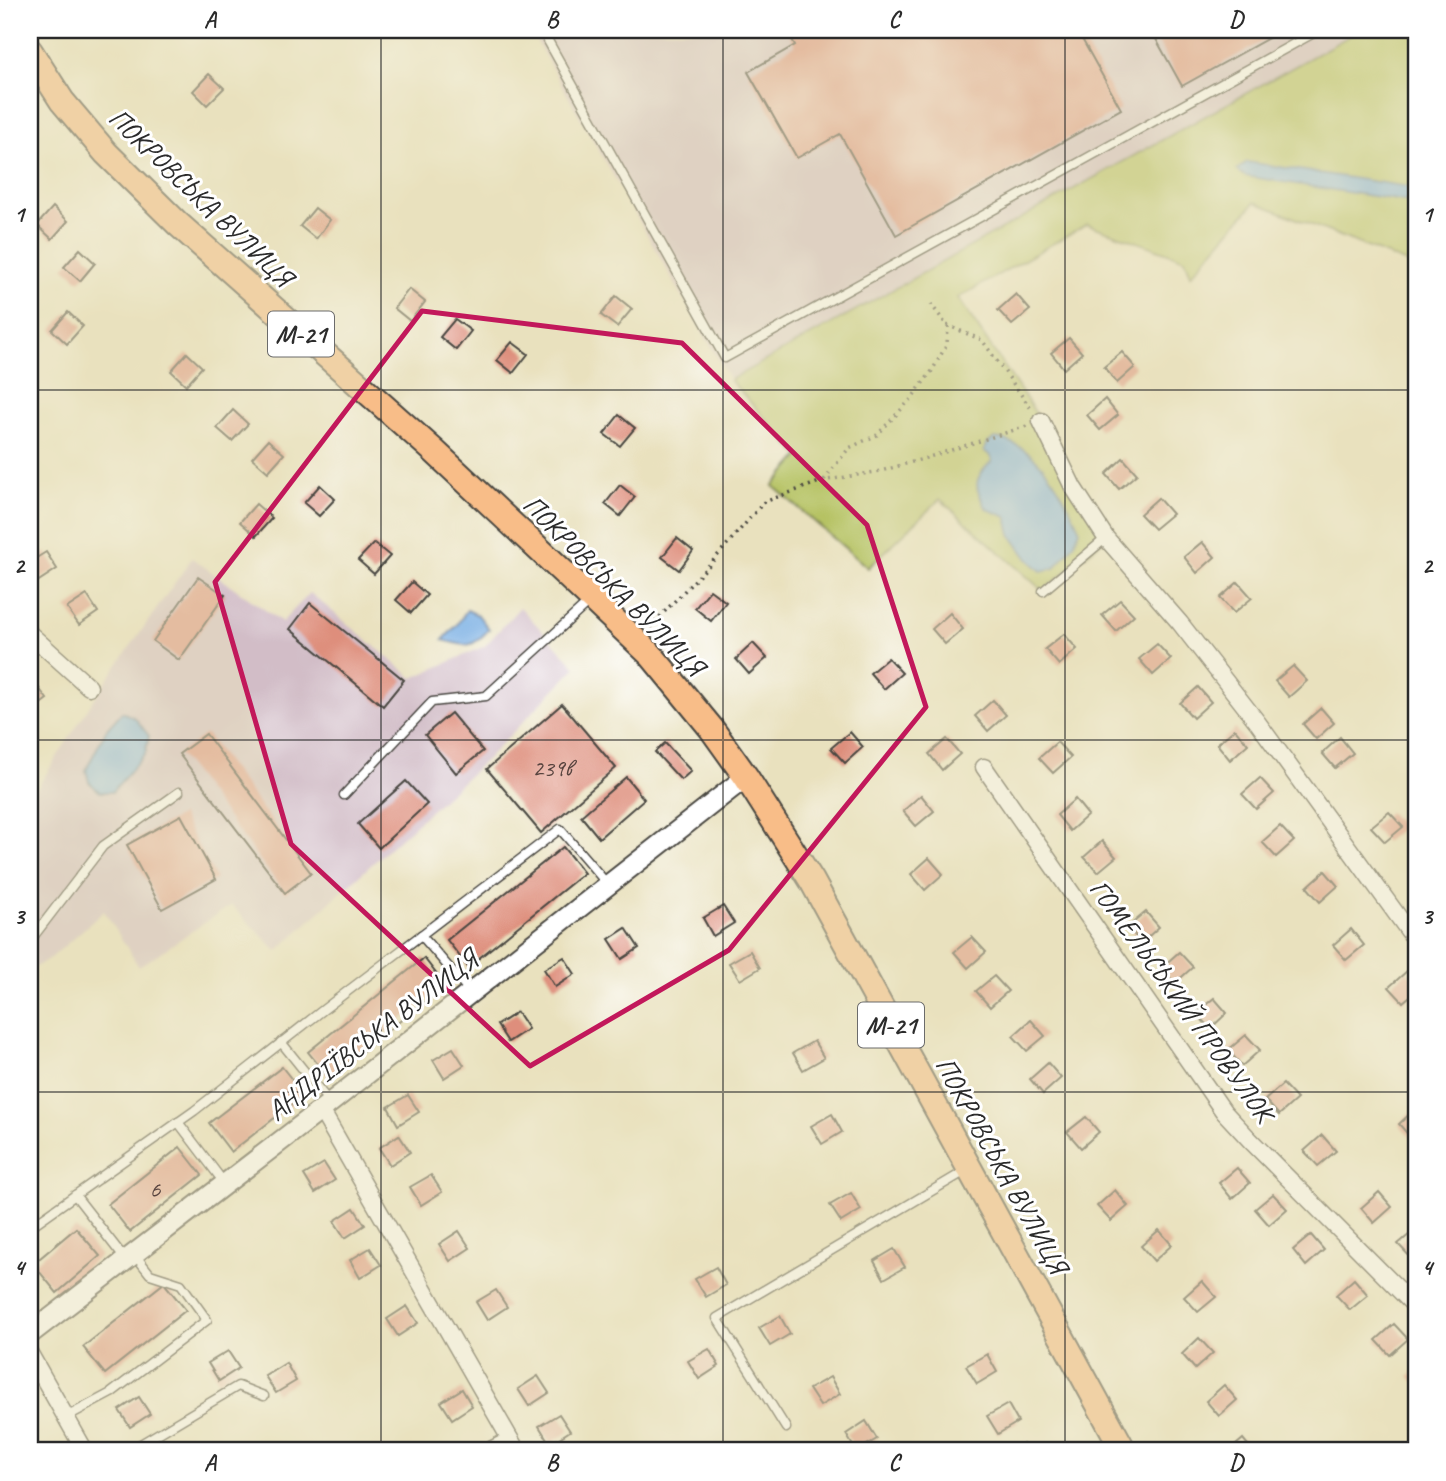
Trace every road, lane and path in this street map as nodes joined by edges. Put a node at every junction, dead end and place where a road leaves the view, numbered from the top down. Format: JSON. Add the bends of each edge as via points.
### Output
{"nodes":[{"id":1,"x":542,"y":30,"type":"edge"},
{"id":2,"x":1319,"y":30,"type":"edge"},
{"id":3,"x":30,"y":51,"type":"edge"},
{"id":4,"x":931,"y":304,"type":"dead end"},
{"id":5,"x":947,"y":326,"type":"junction"},
{"id":6,"x":1041,"y":421,"type":"junction"},
{"id":7,"x":822,"y":481,"type":"junction"},
{"id":8,"x":1106,"y":538,"type":"junction"},
{"id":9,"x":1043,"y":591,"type":"dead end"},
{"id":10,"x":592,"y":599,"type":"junction"},
{"id":11,"x":30,"y":634,"type":"edge"},
{"id":12,"x":637,"y":641,"type":"junction"},
{"id":13,"x":89,"y":687,"type":"dead end"},
{"id":14,"x":984,"y":767,"type":"dead end"},
{"id":15,"x":746,"y":777,"type":"junction"},
{"id":16,"x":179,"y":792,"type":"dead end"},
{"id":17,"x":345,"y":795,"type":"dead end"},
{"id":18,"x":609,"y":886,"type":"junction"},
{"id":19,"x":421,"y":934,"type":"junction"},
{"id":20,"x":30,"y":941,"type":"edge"},
{"id":21,"x":1416,"y":941,"type":"edge"},
{"id":22,"x":471,"y":993,"type":"junction"},
{"id":23,"x":281,"y":1042,"type":"junction"},
{"id":24,"x":326,"y":1106,"type":"junction"},
{"id":25,"x":178,"y":1122,"type":"junction"},
{"id":26,"x":970,"y":1169,"type":"junction"},
{"id":27,"x":225,"y":1184,"type":"junction"},
{"id":28,"x":75,"y":1195,"type":"junction"},
{"id":29,"x":30,"y":1227,"type":"edge"},
{"id":30,"x":130,"y":1257,"type":"junction"},
{"id":31,"x":1416,"y":1307,"type":"edge"},
{"id":32,"x":30,"y":1334,"type":"edge"},
{"id":33,"x":30,"y":1354,"type":"edge"},
{"id":34,"x":264,"y":1396,"type":"dead end"},
{"id":35,"x":66,"y":1417,"type":"junction"},
{"id":36,"x":786,"y":1428,"type":"dead end"},
{"id":37,"x":513,"y":1445,"type":"edge"},
{"id":38,"x":85,"y":1451,"type":"edge"},
{"id":39,"x":129,"y":1451,"type":"edge"},
{"id":40,"x":489,"y":1451,"type":"edge"},
{"id":41,"x":1124,"y":1451,"type":"edge"}],
"edges":[{"from":1,"to":2,"type":"lane","via":[[725,358]]},
{"from":3,"to":10,"type":"highway","name":"ПОКРОВСЬКА ВУЛИЦЯ","number":"М-21","via":[[62,101],[106,153],[177,224]]},
{"from":4,"to":5,"type":"path"},
{"from":5,"to":6,"type":"path","via":[[982,340]]},
{"from":5,"to":7,"type":"path","via":[[947,344],[911,399],[877,435],[849,448]]},
{"from":6,"to":7,"type":"path","via":[[881,471]]},
{"from":6,"to":8,"type":"street","via":[[1073,487]]},
{"from":7,"to":12,"type":"path","via":[[764,502]]},
{"from":8,"to":9,"type":"lane"},
{"from":8,"to":21,"type":"street","via":[[1258,723]]},
{"from":10,"to":12,"type":"highway","name":"ПОКРОВСЬКА ВУЛИЦЯ","number":"М-21"},
{"from":10,"to":17,"type":"lane","via":[[486,696],[432,702]]},
{"from":11,"to":13,"type":"street"},
{"from":12,"to":15,"type":"highway","name":"ПОКРОВСЬКА ВУЛИЦЯ","number":"М-21"},
{"from":14,"to":31,"type":"street","name":"ГОМЕЛЬСЬКИЙ ПРОВУЛОК","via":[[1224,1112]]},
{"from":15,"to":18,"type":"street","name":"АНДРІЇВСЬКА ВУЛИЦЯ"},
{"from":15,"to":26,"type":"highway","name":"ПОКРОВСЬКА ВУЛИЦЯ","number":"М-21","via":[[812,881]]},
{"from":16,"to":20,"type":"lane","via":[[103,846]]},
{"from":18,"to":19,"type":"lane","via":[[560,829]]},
{"from":18,"to":22,"type":"street","name":"АНДРІЇВСЬКА ВУЛИЦЯ"},
{"from":19,"to":22,"type":"lane"},
{"from":19,"to":23,"type":"lane"},
{"from":22,"to":24,"type":"street","name":"АНДРІЇВСЬКА ВУЛИЦЯ"},
{"from":23,"to":24,"type":"lane"},
{"from":23,"to":25,"type":"lane"},
{"from":24,"to":27,"type":"street","name":"АНДРІЇВСЬКА ВУЛИЦЯ"},
{"from":24,"to":37,"type":"street"},
{"from":25,"to":27,"type":"lane"},
{"from":25,"to":28,"type":"lane"},
{"from":26,"to":36,"type":"lane","via":[[717,1318]]},
{"from":26,"to":41,"type":"highway","name":"ПОКРОВСЬКА ВУЛИЦЯ","number":"М-21"},
{"from":27,"to":30,"type":"street","name":"АНДРІЇВСЬКА ВУЛИЦЯ"},
{"from":28,"to":29,"type":"lane"},
{"from":28,"to":30,"type":"lane"},
{"from":30,"to":32,"type":"street","name":"АНДРІЇВСЬКА ВУЛИЦЯ"},
{"from":30,"to":35,"type":"lane","via":[[150,1274],[181,1284],[207,1320],[111,1393]]},
{"from":33,"to":35,"type":"street"},
{"from":34,"to":39,"type":"lane","via":[[238,1386]]},
{"from":35,"to":38,"type":"street"},
{"from":37,"to":40,"type":"street"}]}
